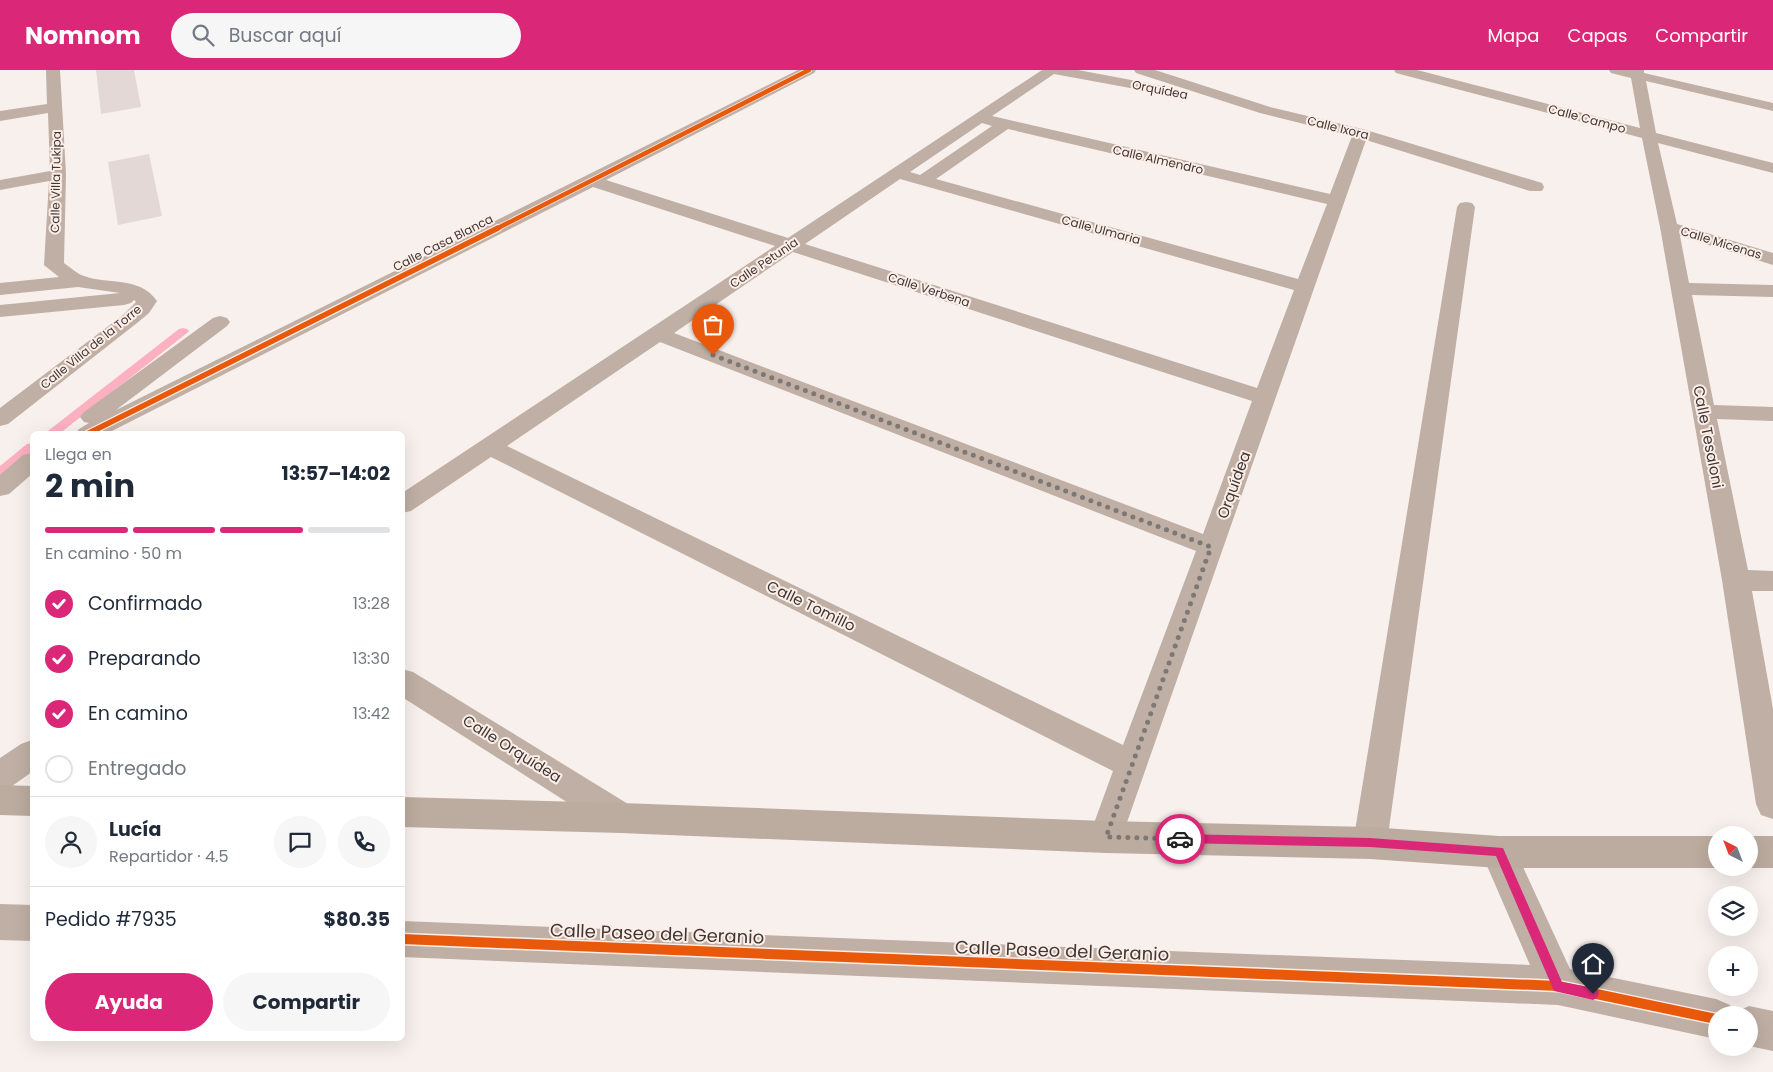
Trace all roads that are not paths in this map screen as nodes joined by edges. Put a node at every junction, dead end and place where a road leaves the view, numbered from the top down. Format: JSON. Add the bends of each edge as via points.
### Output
{"nodes":[{"id":1,"x":53,"y":70,"type":"edge"},
{"id":2,"x":808,"y":70,"type":"edge"},
{"id":3,"x":1050,"y":70,"type":"edge"},
{"id":4,"x":1055,"y":70,"type":"edge"},
{"id":5,"x":1141,"y":70,"type":"edge"},
{"id":6,"x":1400,"y":70,"type":"edge"},
{"id":7,"x":1630,"y":72,"type":"edge"},
{"id":8,"x":56,"y":107,"type":"junction"},
{"id":9,"x":1773,"y":107,"type":"edge"},
{"id":10,"x":1265,"y":110,"type":"junction"},
{"id":11,"x":0,"y":116,"type":"edge"},
{"id":12,"x":979,"y":118,"type":"junction"},
{"id":13,"x":1005,"y":124,"type":"junction"},
{"id":14,"x":1361,"y":133,"type":"junction"},
{"id":15,"x":1649,"y":136,"type":"junction"},
{"id":16,"x":1773,"y":168,"type":"edge"},
{"id":17,"x":58,"y":174,"type":"junction"},
{"id":18,"x":896,"y":174,"type":"junction"},
{"id":19,"x":922,"y":181,"type":"junction"},
{"id":20,"x":592,"y":182,"type":"junction"},
{"id":21,"x":0,"y":185,"type":"edge"},
{"id":22,"x":1536,"y":187,"type":"dead end"},
{"id":23,"x":1337,"y":201,"type":"junction"},
{"id":24,"x":1466,"y":207,"type":"dead end"},
{"id":25,"x":1669,"y":227,"type":"junction"},
{"id":26,"x":790,"y":245,"type":"junction"},
{"id":27,"x":1773,"y":259,"type":"edge"},
{"id":28,"x":78,"y":281,"type":"junction"},
{"id":29,"x":1306,"y":287,"type":"junction"},
{"id":30,"x":0,"y":289,"type":"edge"},
{"id":31,"x":1681,"y":289,"type":"junction"},
{"id":32,"x":1773,"y":291,"type":"edge"},
{"id":33,"x":143,"y":298,"type":"junction"},
{"id":34,"x":0,"y":311,"type":"edge"},
{"id":35,"x":220,"y":322,"type":"dead end"},
{"id":36,"x":658,"y":334,"type":"junction"},
{"id":37,"x":1265,"y":398,"type":"junction"},
{"id":38,"x":1704,"y":412,"type":"junction"},
{"id":39,"x":1773,"y":414,"type":"edge"},
{"id":40,"x":0,"y":419,"type":"edge"},
{"id":41,"x":73,"y":431,"type":"edge"},
{"id":42,"x":93,"y":431,"type":"edge"},
{"id":43,"x":490,"y":447,"type":"junction"},
{"id":44,"x":30,"y":463,"type":"edge"},
{"id":45,"x":0,"y":488,"type":"edge"},
{"id":46,"x":405,"y":503,"type":"edge"},
{"id":47,"x":1211,"y":547,"type":"junction"},
{"id":48,"x":1736,"y":580,"type":"junction"},
{"id":49,"x":1773,"y":581,"type":"edge"},
{"id":50,"x":405,"y":682,"type":"edge"},
{"id":51,"x":30,"y":755,"type":"edge"},
{"id":52,"x":1132,"y":765,"type":"junction"},
{"id":53,"x":0,"y":776,"type":"edge"},
{"id":54,"x":0,"y":800,"type":"edge"},
{"id":55,"x":30,"y":801,"type":"edge"},
{"id":56,"x":1773,"y":804,"type":"edge"},
{"id":57,"x":405,"y":812,"type":"edge"},
{"id":58,"x":621,"y":818,"type":"junction"},
{"id":59,"x":1106,"y":837,"type":"junction"},
{"id":60,"x":1370,"y":843,"type":"junction"},
{"id":61,"x":1499,"y":852,"type":"junction"},
{"id":62,"x":1708,"y":852,"type":"edge"},
{"id":63,"x":1758,"y":852,"type":"edge"},
{"id":64,"x":1773,"y":852,"type":"edge"},
{"id":65,"x":0,"y":922,"type":"edge"},
{"id":66,"x":30,"y":923,"type":"edge"},
{"id":67,"x":405,"y":939,"type":"edge"},
{"id":68,"x":1558,"y":986,"type":"junction"},
{"id":69,"x":1708,"y":1018,"type":"edge"},
{"id":70,"x":1758,"y":1028,"type":"edge"},
{"id":71,"x":1773,"y":1031,"type":"edge"}],
"edges":[{"from":1,"to":8,"type":"street","name":"Calle Villa Tukipa"},
{"from":2,"to":20,"type":"street","name":"Calle Casa Blanca"},
{"from":3,"to":12,"type":"street","name":"Calle Petunia"},
{"from":4,"to":10,"type":"street","name":"Orquídea"},
{"from":5,"to":10,"type":"street","name":"Calle Ixora"},
{"from":6,"to":15,"type":"street","name":"Calle Campo"},
{"from":7,"to":9,"type":"street"},
{"from":7,"to":15,"type":"street","name":"Calle Tesaloni"},
{"from":8,"to":11,"type":"street"},
{"from":8,"to":17,"type":"street","name":"Calle Villa Tukipa"},
{"from":10,"to":14,"type":"street","name":"Calle Ixora"},
{"from":12,"to":13,"type":"street","name":"Calle Almendro"},
{"from":12,"to":18,"type":"street","name":"Calle Petunia"},
{"from":13,"to":19,"type":"street"},
{"from":13,"to":23,"type":"street","name":"Calle Almendro"},
{"from":14,"to":22,"type":"street","name":"Calle Ixora"},
{"from":14,"to":23,"type":"street","name":"Orquídea"},
{"from":15,"to":16,"type":"street","name":"Calle Campo"},
{"from":15,"to":25,"type":"street","name":"Calle Tesaloni"},
{"from":17,"to":21,"type":"street"},
{"from":17,"to":28,"type":"street","name":"Calle Villa Tukipa","via":[[54,265]]},
{"from":18,"to":19,"type":"street","name":"Calle Ulmaria"},
{"from":18,"to":26,"type":"street","name":"Calle Petunia"},
{"from":19,"to":29,"type":"street","name":"Calle Ulmaria"},
{"from":20,"to":26,"type":"street","name":"Calle Verbena"},
{"from":20,"to":42,"type":"street","name":"Calle Casa Blanca"},
{"from":23,"to":29,"type":"street","name":"Orquídea"},
{"from":24,"to":60,"type":"street"},
{"from":25,"to":27,"type":"street","name":"Calle Micenas"},
{"from":25,"to":31,"type":"street","name":"Calle Tesaloni"},
{"from":26,"to":36,"type":"street","name":"Calle Petunia"},
{"from":26,"to":37,"type":"street","name":"Calle Verbena"},
{"from":28,"to":30,"type":"street"},
{"from":28,"to":33,"type":"street","name":"Calle Villa de la Torre","via":[[116,286],[138,292]]},
{"from":29,"to":37,"type":"street","name":"Orquídea"},
{"from":31,"to":32,"type":"street"},
{"from":31,"to":38,"type":"street","name":"Calle Tesaloni"},
{"from":33,"to":34,"type":"street"},
{"from":33,"to":40,"type":"street","name":"Calle Villa de la Torre","via":[[147,301],[142,309]]},
{"from":35,"to":41,"type":"street"},
{"from":36,"to":43,"type":"street","name":"Calle Petunia"},
{"from":36,"to":47,"type":"street"},
{"from":37,"to":47,"type":"street","name":"Orquídea"},
{"from":38,"to":39,"type":"street"},
{"from":38,"to":48,"type":"street","name":"Calle Tesaloni"},
{"from":43,"to":46,"type":"street","name":"Calle Petunia"},
{"from":43,"to":52,"type":"street","name":"Calle Tomillo"},
{"from":44,"to":45,"type":"street"},
{"from":47,"to":52,"type":"street","name":"Orquídea"},
{"from":48,"to":49,"type":"street"},
{"from":48,"to":56,"type":"street","name":"Calle Tesaloni"},
{"from":50,"to":58,"type":"street","name":"Calle Orquídea"},
{"from":51,"to":53,"type":"street"},
{"from":52,"to":59,"type":"street","name":"Orquídea"},
{"from":54,"to":55,"type":"street"},
{"from":57,"to":58,"type":"street"},
{"from":58,"to":59,"type":"street"},
{"from":59,"to":60,"type":"street"},
{"from":60,"to":61,"type":"street"},
{"from":61,"to":62,"type":"street"},
{"from":61,"to":68,"type":"street"},
{"from":63,"to":64,"type":"street"},
{"from":65,"to":66,"type":"street"},
{"from":67,"to":68,"type":"street","name":"Calle Paseo del Geranio"},
{"from":68,"to":69,"type":"street","name":"Calle Paseo del Geranio"},
{"from":70,"to":71,"type":"street"}]}
